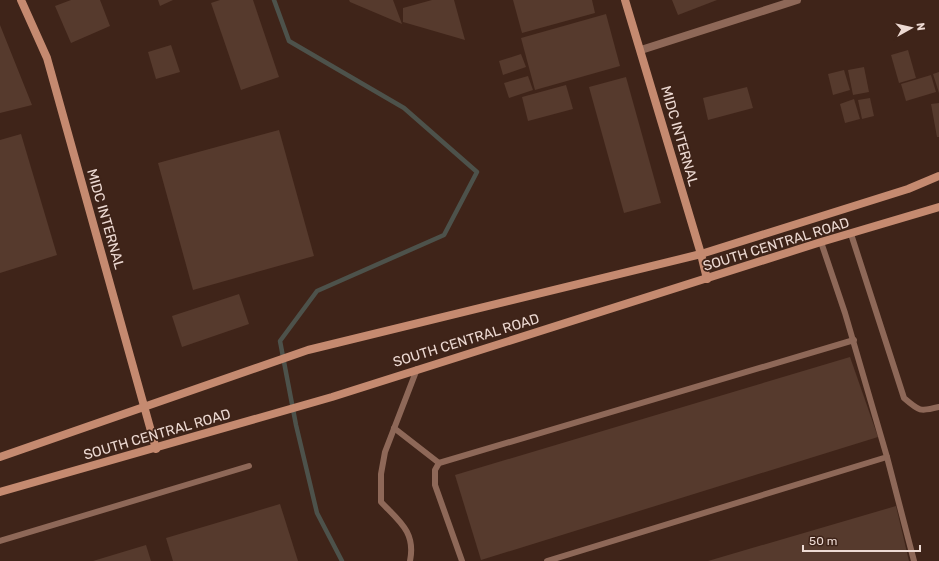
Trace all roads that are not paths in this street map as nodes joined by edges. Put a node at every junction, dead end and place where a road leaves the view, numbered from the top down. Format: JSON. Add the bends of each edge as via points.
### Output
{"nodes":[{"id":1,"x":21,"y":0,"type":"edge"},
{"id":2,"x":625,"y":0,"type":"edge"},
{"id":3,"x":797,"y":0,"type":"edge"},
{"id":4,"x":641,"y":50,"type":"junction"},
{"id":5,"x":939,"y":176,"type":"edge"},
{"id":6,"x":939,"y":207,"type":"edge"},
{"id":7,"x":851,"y":234,"type":"junction"},
{"id":8,"x":822,"y":242,"type":"junction"},
{"id":9,"x":701,"y":254,"type":"junction"},
{"id":10,"x":706,"y":279,"type":"junction"},
{"id":11,"x":854,"y":340,"type":"junction"},
{"id":12,"x":417,"y":368,"type":"junction"},
{"id":13,"x":939,"y":407,"type":"edge"},
{"id":14,"x":145,"y":408,"type":"junction"},
{"id":15,"x":394,"y":428,"type":"junction"},
{"id":16,"x":156,"y":449,"type":"junction"},
{"id":17,"x":0,"y":457,"type":"edge"},
{"id":18,"x":887,"y":457,"type":"junction"},
{"id":19,"x":439,"y":463,"type":"junction"},
{"id":20,"x":249,"y":466,"type":"dead end"},
{"id":21,"x":0,"y":492,"type":"edge"},
{"id":22,"x":0,"y":541,"type":"edge"},
{"id":23,"x":410,"y":561,"type":"edge"},
{"id":24,"x":462,"y":561,"type":"edge"},
{"id":25,"x":547,"y":561,"type":"edge"},
{"id":26,"x":914,"y":561,"type":"edge"}],
"edges":[{"from":1,"to":14,"type":"main road","name":"MIDC INTERNAL","via":[[48,58]]},
{"from":2,"to":4,"type":"main road","name":"MIDC INTERNAL"},
{"from":3,"to":4,"type":"street"},
{"from":4,"to":9,"type":"main road","name":"MIDC INTERNAL"},
{"from":5,"to":9,"type":"main road","name":"SOUTH CENTRAL ROAD","via":[[908,189]]},
{"from":6,"to":7,"type":"main road","name":"SOUTH CENTRAL ROAD"},
{"from":7,"to":8,"type":"main road","name":"SOUTH CENTRAL ROAD"},
{"from":7,"to":13,"type":"lane","via":[[904,398],[913,407],[923,411]]},
{"from":8,"to":10,"type":"main road","name":"SOUTH CENTRAL ROAD"},
{"from":8,"to":11,"type":"lane"},
{"from":9,"to":10,"type":"main road","name":"MIDC INTERNAL"},
{"from":9,"to":14,"type":"main road","name":"SOUTH CENTRAL ROAD","via":[[308,350]]},
{"from":10,"to":12,"type":"main road","name":"SOUTH CENTRAL ROAD"},
{"from":11,"to":18,"type":"lane"},
{"from":11,"to":19,"type":"lane"},
{"from":12,"to":15,"type":"lane"},
{"from":12,"to":16,"type":"main road","name":"SOUTH CENTRAL ROAD","via":[[332,397]]},
{"from":14,"to":16,"type":"main road","name":"MIDC INTERNAL"},
{"from":14,"to":17,"type":"main road","name":"SOUTH CENTRAL ROAD"},
{"from":15,"to":19,"type":"lane"},
{"from":15,"to":23,"type":"lane","via":[[385,452],[381,474],[381,502],[409,531],[413,550]]},
{"from":16,"to":21,"type":"main road","name":"SOUTH CENTRAL ROAD"},
{"from":18,"to":25,"type":"lane"},
{"from":18,"to":26,"type":"lane"},
{"from":19,"to":24,"type":"lane","via":[[435,470],[435,485]]},
{"from":20,"to":22,"type":"lane"}]}
